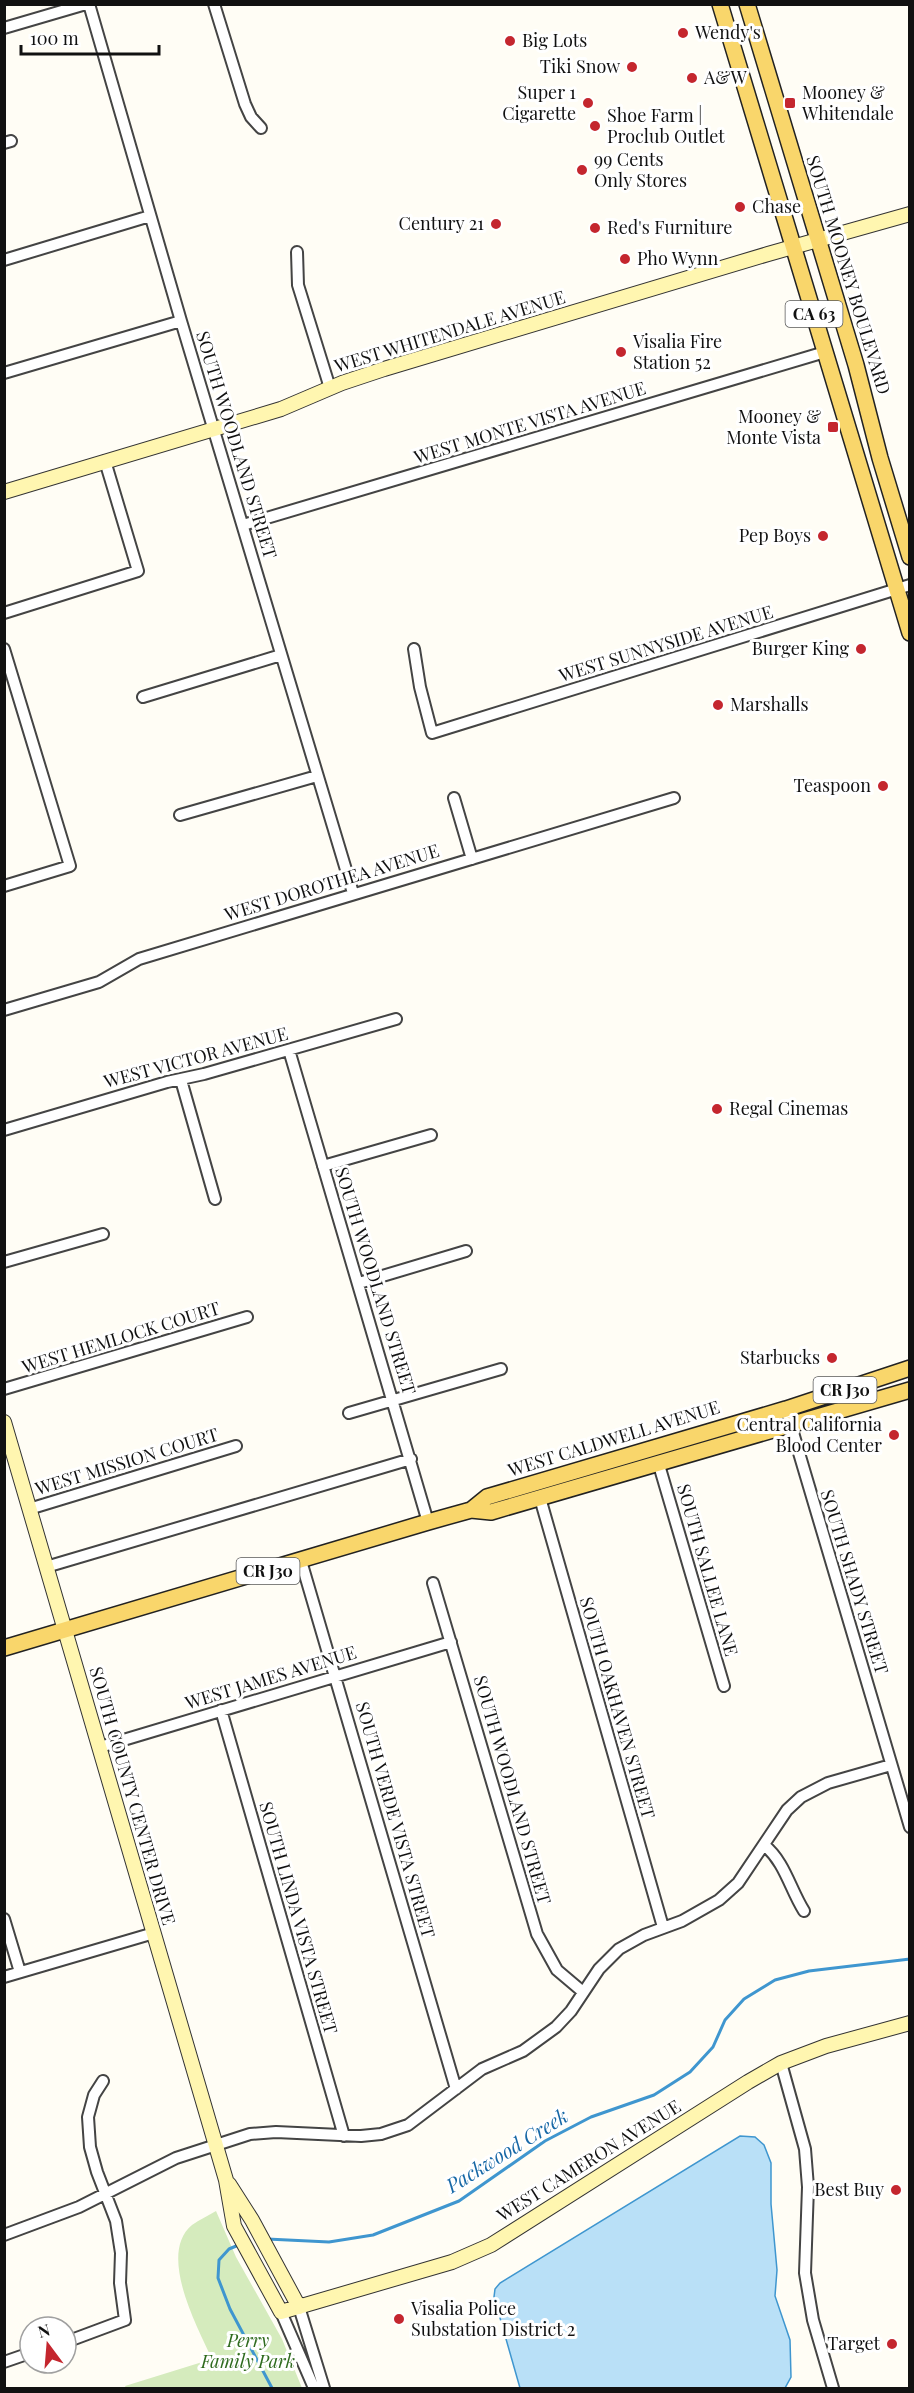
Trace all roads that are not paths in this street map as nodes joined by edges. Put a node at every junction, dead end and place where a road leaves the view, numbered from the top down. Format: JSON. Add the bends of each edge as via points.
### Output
{"nodes":[{"id":1,"x":87,"y":4,"type":"edge"},
{"id":2,"x":214,"y":4,"type":"edge"},
{"id":3,"x":720,"y":4,"type":"edge"},
{"id":4,"x":747,"y":4,"type":"edge"},
{"id":5,"x":4,"y":28,"type":"edge"},
{"id":6,"x":261,"y":128,"type":"dead end"},
{"id":7,"x":909,"y":214,"type":"edge"},
{"id":8,"x":150,"y":216,"type":"junction"},
{"id":9,"x":818,"y":239,"type":"junction"},
{"id":10,"x":793,"y":246,"type":"junction"},
{"id":11,"x":297,"y":252,"type":"dead end"},
{"id":12,"x":4,"y":260,"type":"edge"},
{"id":13,"x":181,"y":321,"type":"junction"},
{"id":14,"x":825,"y":352,"type":"junction"},
{"id":15,"x":4,"y":373,"type":"edge"},
{"id":16,"x":330,"y":388,"type":"junction"},
{"id":17,"x":214,"y":429,"type":"junction"},
{"id":18,"x":105,"y":461,"type":"junction"},
{"id":19,"x":4,"y":492,"type":"edge"},
{"id":20,"x":243,"y":525,"type":"junction"},
{"id":21,"x":909,"y":557,"type":"edge"},
{"id":22,"x":903,"y":587,"type":"edge"},
{"id":23,"x":4,"y":613,"type":"edge"},
{"id":24,"x":909,"y":633,"type":"edge"},
{"id":25,"x":4,"y":649,"type":"edge"},
{"id":26,"x":414,"y":649,"type":"dead end"},
{"id":27,"x":281,"y":655,"type":"junction"},
{"id":28,"x":143,"y":697,"type":"dead end"},
{"id":29,"x":317,"y":776,"type":"junction"},
{"id":30,"x":454,"y":798,"type":"dead end"},
{"id":31,"x":674,"y":798,"type":"dead end"},
{"id":32,"x":180,"y":815,"type":"dead end"},
{"id":33,"x":472,"y":859,"type":"junction"},
{"id":34,"x":4,"y":886,"type":"edge"},
{"id":35,"x":353,"y":893,"type":"junction"},
{"id":36,"x":4,"y":1010,"type":"edge"},
{"id":37,"x":396,"y":1019,"type":"dead end"},
{"id":38,"x":289,"y":1050,"type":"junction"},
{"id":39,"x":181,"y":1080,"type":"junction"},
{"id":40,"x":4,"y":1130,"type":"edge"},
{"id":41,"x":431,"y":1135,"type":"dead end"},
{"id":42,"x":323,"y":1166,"type":"junction"},
{"id":43,"x":215,"y":1199,"type":"dead end"},
{"id":44,"x":103,"y":1234,"type":"dead end"},
{"id":45,"x":466,"y":1251,"type":"dead end"},
{"id":46,"x":4,"y":1262,"type":"edge"},
{"id":47,"x":359,"y":1283,"type":"junction"},
{"id":48,"x":247,"y":1317,"type":"dead end"},
{"id":49,"x":909,"y":1368,"type":"edge"},
{"id":50,"x":501,"y":1369,"type":"dead end"},
{"id":51,"x":4,"y":1389,"type":"edge"},
{"id":52,"x":909,"y":1390,"type":"edge"},
{"id":53,"x":393,"y":1400,"type":"junction"},
{"id":54,"x":786,"y":1409,"type":"junction"},
{"id":55,"x":349,"y":1413,"type":"dead end"},
{"id":56,"x":4,"y":1422,"type":"edge"},
{"id":57,"x":790,"y":1426,"type":"junction"},
{"id":58,"x":236,"y":1446,"type":"dead end"},
{"id":59,"x":630,"y":1455,"type":"junction"},
{"id":60,"x":411,"y":1459,"type":"junction"},
{"id":61,"x":659,"y":1465,"type":"junction"},
{"id":62,"x":540,"y":1498,"type":"junction"},
{"id":63,"x":29,"y":1509,"type":"junction"},
{"id":64,"x":471,"y":1510,"type":"junction"},
{"id":65,"x":428,"y":1522,"type":"junction"},
{"id":66,"x":301,"y":1561,"type":"junction"},
{"id":67,"x":46,"y":1567,"type":"junction"},
{"id":68,"x":433,"y":1583,"type":"dead end"},
{"id":69,"x":64,"y":1630,"type":"junction"},
{"id":70,"x":451,"y":1642,"type":"junction"},
{"id":71,"x":4,"y":1648,"type":"edge"},
{"id":72,"x":336,"y":1676,"type":"junction"},
{"id":73,"x":724,"y":1686,"type":"dead end"},
{"id":74,"x":221,"y":1710,"type":"junction"},
{"id":75,"x":100,"y":1747,"type":"junction"},
{"id":76,"x":891,"y":1765,"type":"junction"},
{"id":77,"x":909,"y":1827,"type":"edge"},
{"id":78,"x":764,"y":1845,"type":"junction"},
{"id":79,"x":804,"y":1911,"type":"dead end"},
{"id":80,"x":4,"y":1919,"type":"edge"},
{"id":81,"x":663,"y":1927,"type":"junction"},
{"id":82,"x":153,"y":1933,"type":"junction"},
{"id":83,"x":20,"y":1972,"type":"junction"},
{"id":84,"x":4,"y":1977,"type":"edge"},
{"id":85,"x":584,"y":1992,"type":"junction"},
{"id":86,"x":909,"y":2023,"type":"edge"},
{"id":87,"x":781,"y":2063,"type":"junction"},
{"id":88,"x":103,"y":2081,"type":"dead end"},
{"id":89,"x":456,"y":2090,"type":"junction"},
{"id":90,"x":344,"y":2136,"type":"junction"},
{"id":91,"x":216,"y":2145,"type":"junction"},
{"id":92,"x":226,"y":2180,"type":"junction"},
{"id":93,"x":105,"y":2193,"type":"junction"},
{"id":94,"x":4,"y":2235,"type":"edge"},
{"id":95,"x":299,"y":2307,"type":"junction"},
{"id":96,"x":281,"y":2312,"type":"junction"},
{"id":97,"x":78,"y":2338,"type":"edge"},
{"id":98,"x":314,"y":2388,"type":"edge"},
{"id":99,"x":324,"y":2388,"type":"edge"},
{"id":100,"x":833,"y":2388,"type":"edge"}],
"edges":[{"from":1,"to":5,"type":"street"},
{"from":1,"to":8,"type":"street","name":"SOUTH WOODLAND STREET"},
{"from":2,"to":6,"type":"street","via":[[245,104]]},
{"from":3,"to":10,"type":"main road","number":"CA 63"},
{"from":4,"to":9,"type":"main road","name":"SOUTH MOONEY BOULEVARD","number":"CA 63"},
{"from":7,"to":9,"type":"street","name":"WEST WHITENDALE AVENUE"},
{"from":8,"to":12,"type":"street"},
{"from":8,"to":13,"type":"street","name":"SOUTH WOODLAND STREET"},
{"from":9,"to":10,"type":"street","name":"WEST WHITENDALE AVENUE"},
{"from":9,"to":21,"type":"main road","name":"SOUTH MOONEY BOULEVARD","number":"CA 63"},
{"from":10,"to":14,"type":"main road","number":"CA 63"},
{"from":10,"to":16,"type":"street","name":"WEST WHITENDALE AVENUE"},
{"from":11,"to":16,"type":"street","via":[[298,285]]},
{"from":13,"to":15,"type":"street"},
{"from":13,"to":17,"type":"street","name":"SOUTH WOODLAND STREET"},
{"from":14,"to":20,"type":"street","name":"WEST MONTE VISTA AVENUE"},
{"from":14,"to":22,"type":"main road","number":"CA 63"},
{"from":16,"to":17,"type":"street","name":"WEST WHITENDALE AVENUE","via":[[281,409]]},
{"from":17,"to":18,"type":"street","name":"WEST WHITENDALE AVENUE"},
{"from":17,"to":20,"type":"street","name":"SOUTH WOODLAND STREET"},
{"from":18,"to":19,"type":"street","name":"WEST WHITENDALE AVENUE"},
{"from":18,"to":23,"type":"street","via":[[138,571]]},
{"from":20,"to":27,"type":"street","name":"SOUTH WOODLAND STREET"},
{"from":22,"to":24,"type":"main road","number":"CA 63"},
{"from":22,"to":26,"type":"street","name":"WEST SUNNYSIDE AVENUE","via":[[432,733]]},
{"from":25,"to":34,"type":"street","via":[[70,866]]},
{"from":27,"to":28,"type":"street"},
{"from":27,"to":29,"type":"street","name":"SOUTH WOODLAND STREET"},
{"from":29,"to":32,"type":"street"},
{"from":29,"to":35,"type":"street","name":"SOUTH WOODLAND STREET"},
{"from":30,"to":33,"type":"street"},
{"from":31,"to":33,"type":"street","name":"WEST DOROTHEA AVENUE"},
{"from":33,"to":35,"type":"street","name":"WEST DOROTHEA AVENUE"},
{"from":35,"to":36,"type":"street","name":"WEST DOROTHEA AVENUE","via":[[139,959],[99,982]]},
{"from":37,"to":38,"type":"street","name":"WEST VICTOR AVENUE"},
{"from":38,"to":39,"type":"street","name":"WEST VICTOR AVENUE"},
{"from":38,"to":42,"type":"street","name":"SOUTH WOODLAND STREET"},
{"from":39,"to":40,"type":"street","name":"WEST VICTOR AVENUE"},
{"from":39,"to":43,"type":"street"},
{"from":41,"to":42,"type":"street"},
{"from":42,"to":47,"type":"street","name":"SOUTH WOODLAND STREET"},
{"from":44,"to":46,"type":"street"},
{"from":45,"to":47,"type":"street"},
{"from":47,"to":53,"type":"street","name":"SOUTH WOODLAND STREET"},
{"from":48,"to":51,"type":"street","name":"WEST HEMLOCK COURT"},
{"from":49,"to":54,"type":"main road","name":"WEST CALDWELL AVENUE","number":"CR J30"},
{"from":50,"to":53,"type":"street"},
{"from":52,"to":57,"type":"main road","name":"WEST CALDWELL AVENUE","number":"CR J30"},
{"from":53,"to":55,"type":"street"},
{"from":53,"to":60,"type":"street","name":"SOUTH WOODLAND STREET"},
{"from":54,"to":57,"type":"street","name":"SOUTH SHADY STREET"},
{"from":54,"to":59,"type":"main road","name":"WEST CALDWELL AVENUE","number":"CR J30"},
{"from":56,"to":63,"type":"street","name":"SOUTH COUNTY CENTER DRIVE"},
{"from":57,"to":61,"type":"main road","name":"WEST CALDWELL AVENUE","number":"CR J30"},
{"from":57,"to":76,"type":"street","name":"SOUTH SHADY STREET"},
{"from":58,"to":63,"type":"street","name":"WEST MISSION COURT"},
{"from":59,"to":62,"type":"main road","via":[[611,1467],[545,1487]]},
{"from":59,"to":64,"type":"main road","name":"WEST CALDWELL AVENUE","number":"CR J30","via":[[488,1497]]},
{"from":60,"to":65,"type":"street","name":"SOUTH WOODLAND STREET"},
{"from":60,"to":67,"type":"street"},
{"from":61,"to":62,"type":"main road","name":"WEST CALDWELL AVENUE","number":"CR J30"},
{"from":61,"to":73,"type":"street","name":"SOUTH SALLEE LANE"},
{"from":62,"to":64,"type":"main road","name":"WEST CALDWELL AVENUE","number":"CR J30","via":[[491,1512]]},
{"from":62,"to":81,"type":"street","name":"SOUTH OAKHAVEN STREET"},
{"from":63,"to":67,"type":"street","name":"SOUTH COUNTY CENTER DRIVE"},
{"from":64,"to":65,"type":"main road","name":"WEST CALDWELL AVENUE","number":"CR J30"},
{"from":65,"to":66,"type":"main road","name":"WEST CALDWELL AVENUE","number":"CR J30"},
{"from":66,"to":69,"type":"main road","name":"WEST CALDWELL AVENUE","number":"CR J30"},
{"from":66,"to":72,"type":"street","name":"SOUTH VERDE VISTA STREET"},
{"from":67,"to":69,"type":"street","name":"SOUTH COUNTY CENTER DRIVE"},
{"from":68,"to":70,"type":"street","name":"SOUTH WOODLAND STREET"},
{"from":69,"to":71,"type":"main road","name":"WEST CALDWELL AVENUE","number":"CR J30"},
{"from":69,"to":75,"type":"street","name":"SOUTH COUNTY CENTER DRIVE"},
{"from":70,"to":72,"type":"street","name":"WEST JAMES AVENUE"},
{"from":70,"to":85,"type":"street","name":"SOUTH WOODLAND STREET","via":[[537,1934],[556,1970]]},
{"from":72,"to":74,"type":"street","name":"WEST JAMES AVENUE"},
{"from":72,"to":89,"type":"street","name":"SOUTH VERDE VISTA STREET"},
{"from":74,"to":75,"type":"street","name":"WEST JAMES AVENUE"},
{"from":74,"to":90,"type":"street","name":"SOUTH LINDA VISTA STREET"},
{"from":75,"to":82,"type":"street","name":"SOUTH COUNTY CENTER DRIVE"},
{"from":76,"to":77,"type":"street","name":"SOUTH SHADY STREET"},
{"from":76,"to":78,"type":"street","via":[[812,1790],[787,1810]]},
{"from":78,"to":79,"type":"street","via":[[779,1860]]},
{"from":78,"to":81,"type":"street","via":[[738,1883],[719,1900]]},
{"from":80,"to":83,"type":"street"},
{"from":81,"to":85,"type":"street","via":[[619,1949]]},
{"from":82,"to":83,"type":"street"},
{"from":82,"to":91,"type":"street","name":"SOUTH COUNTY CENTER DRIVE"},
{"from":83,"to":84,"type":"street"},
{"from":85,"to":89,"type":"street","via":[[556,2027],[523,2051],[482,2068]]},
{"from":86,"to":87,"type":"street","name":"WEST CAMERON AVENUE"},
{"from":87,"to":95,"type":"street","name":"WEST CAMERON AVENUE","via":[[491,2245],[452,2262]]},
{"from":87,"to":100,"type":"street","via":[[805,2149],[805,2273],[813,2320]]},
{"from":88,"to":93,"type":"street","via":[[88,2117],[90,2147]]},
{"from":89,"to":90,"type":"street","via":[[396,2130]]},
{"from":90,"to":91,"type":"street","via":[[262,2132]]},
{"from":91,"to":92,"type":"street","name":"SOUTH COUNTY CENTER DRIVE"},
{"from":91,"to":93,"type":"street","via":[[176,2158]]},
{"from":92,"to":95,"type":"street","name":"SOUTH COUNTY CENTER DRIVE"},
{"from":92,"to":96,"type":"street","name":"SOUTH COUNTY CENTER DRIVE","via":[[234,2226]]},
{"from":93,"to":94,"type":"street"},
{"from":93,"to":97,"type":"street","via":[[116,2221],[125,2320]]},
{"from":95,"to":96,"type":"street","name":"WEST CAMERON AVENUE"},
{"from":95,"to":99,"type":"street","name":"SOUTH COUNTY CENTER DRIVE"},
{"from":96,"to":98,"type":"street","name":"SOUTH COUNTY CENTER DRIVE"}]}
